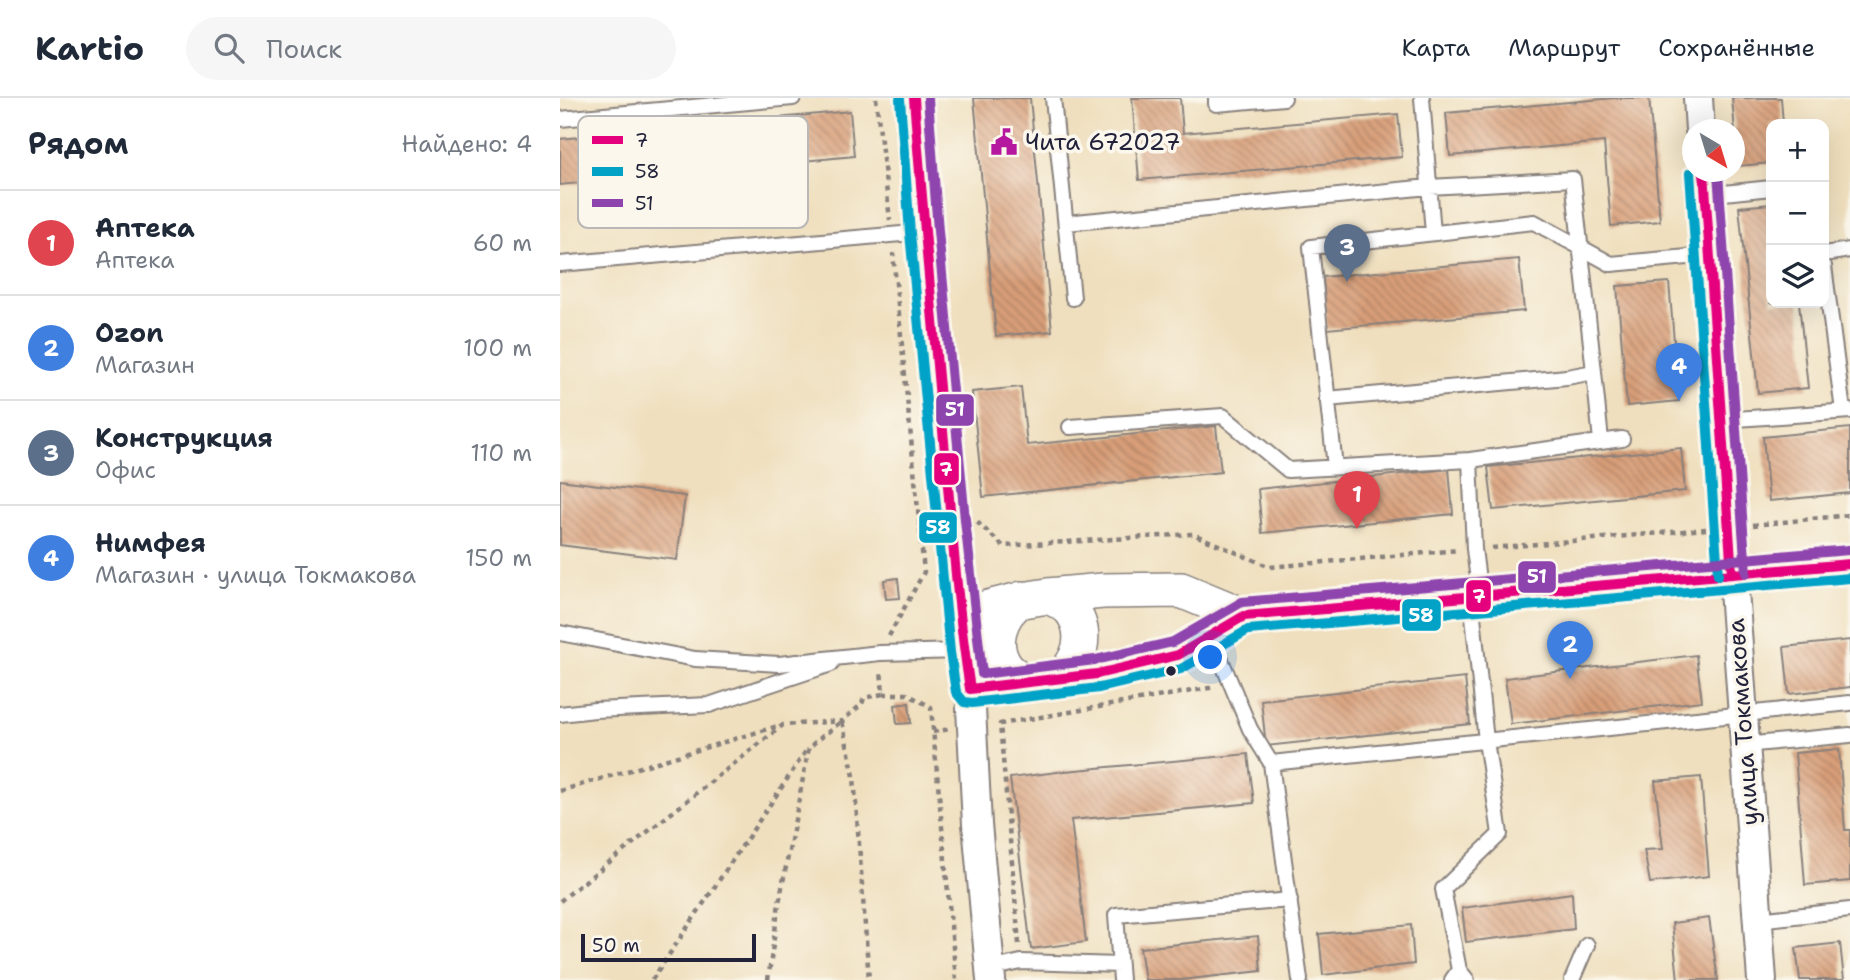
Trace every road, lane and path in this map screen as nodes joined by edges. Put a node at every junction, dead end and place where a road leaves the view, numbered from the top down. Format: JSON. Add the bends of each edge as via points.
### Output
{"nodes":[{"id":1,"x":793,"y":98,"type":"edge"},
{"id":2,"x":876,"y":98,"type":"edge"},
{"id":3,"x":915,"y":98,"type":"edge"},
{"id":4,"x":1053,"y":98,"type":"edge"},
{"id":5,"x":1284,"y":98,"type":"edge"},
{"id":6,"x":1422,"y":98,"type":"edge"},
{"id":7,"x":1698,"y":98,"type":"edge"},
{"id":8,"x":1216,"y":101,"type":"edge"},
{"id":9,"x":593,"y":116,"type":"edge"},
{"id":10,"x":578,"y":117,"type":"edge"},
{"id":11,"x":560,"y":119,"type":"edge"},
{"id":12,"x":1699,"y":119,"type":"edge"},
{"id":13,"x":1705,"y":183,"type":"edge"},
{"id":14,"x":1429,"y":187,"type":"junction"},
{"id":15,"x":1766,"y":188,"type":"edge"},
{"id":16,"x":1066,"y":223,"type":"junction"},
{"id":17,"x":924,"y":232,"type":"junction"},
{"id":18,"x":1433,"y":233,"type":"junction"},
{"id":19,"x":892,"y":235,"type":"junction"},
{"id":20,"x":1582,"y":248,"type":"junction"},
{"id":21,"x":1850,"y":250,"type":"edge"},
{"id":22,"x":1829,"y":253,"type":"edge"},
{"id":23,"x":1710,"y":255,"type":"junction"},
{"id":24,"x":560,"y":264,"type":"edge"},
{"id":25,"x":1073,"y":298,"type":"dead end"},
{"id":26,"x":1829,"y":298,"type":"edge"},
{"id":27,"x":1594,"y":372,"type":"junction"},
{"id":28,"x":1327,"y":399,"type":"junction"},
{"id":29,"x":1847,"y":411,"type":"edge"},
{"id":30,"x":1722,"y":420,"type":"junction"},
{"id":31,"x":1070,"y":427,"type":"dead end"},
{"id":32,"x":1622,"y":439,"type":"dead end"},
{"id":33,"x":1601,"y":442,"type":"junction"},
{"id":34,"x":1470,"y":460,"type":"junction"},
{"id":35,"x":1335,"y":467,"type":"junction"},
{"id":36,"x":1850,"y":564,"type":"edge"},
{"id":37,"x":1732,"y":575,"type":"junction"},
{"id":38,"x":1476,"y":596,"type":"junction"},
{"id":39,"x":1035,"y":598,"type":"junction"},
{"id":40,"x":961,"y":615,"type":"junction"},
{"id":41,"x":1244,"y":616,"type":"junction"},
{"id":42,"x":560,"y":633,"type":"edge"},
{"id":43,"x":1211,"y":636,"type":"junction"},
{"id":44,"x":964,"y":651,"type":"junction"},
{"id":45,"x":880,"y":653,"type":"junction"},
{"id":46,"x":856,"y":656,"type":"junction"},
{"id":47,"x":1228,"y":676,"type":"junction"},
{"id":48,"x":1043,"y":681,"type":"junction"},
{"id":49,"x":970,"y":689,"type":"junction"},
{"id":50,"x":883,"y":694,"type":"junction"},
{"id":51,"x":1850,"y":703,"type":"edge"},
{"id":52,"x":560,"y":714,"type":"edge"},
{"id":53,"x":1742,"y":715,"type":"junction"},
{"id":54,"x":842,"y":721,"type":"junction"},
{"id":55,"x":783,"y":725,"type":"junction"},
{"id":56,"x":1850,"y":735,"type":"edge"},
{"id":57,"x":1486,"y":741,"type":"junction"},
{"id":58,"x":1744,"y":745,"type":"junction"},
{"id":59,"x":808,"y":747,"type":"junction"},
{"id":60,"x":1271,"y":763,"type":"junction"},
{"id":61,"x":560,"y":790,"type":"edge"},
{"id":62,"x":1290,"y":900,"type":"junction"},
{"id":63,"x":560,"y":901,"type":"edge"},
{"id":64,"x":1850,"y":910,"type":"edge"},
{"id":65,"x":1758,"y":920,"type":"junction"},
{"id":66,"x":1587,"y":945,"type":"dead end"},
{"id":67,"x":1021,"y":962,"type":"junction"},
{"id":68,"x":1120,"y":973,"type":"edge"},
{"id":69,"x":990,"y":974,"type":"edge"},
{"id":70,"x":1459,"y":977,"type":"edge"},
{"id":71,"x":652,"y":980,"type":"edge"},
{"id":72,"x":768,"y":980,"type":"edge"},
{"id":73,"x":869,"y":980,"type":"edge"},
{"id":74,"x":956,"y":980,"type":"edge"},
{"id":75,"x":1300,"y":980,"type":"edge"},
{"id":76,"x":1573,"y":980,"type":"edge"},
{"id":77,"x":1762,"y":980,"type":"edge"}],
"edges":[{"from":1,"to":9,"type":"lane"},
{"from":2,"to":19,"type":"path"},
{"from":3,"to":17,"type":"street"},
{"from":4,"to":16,"type":"lane"},
{"from":5,"to":8,"type":"lane"},
{"from":6,"to":14,"type":"lane"},
{"from":7,"to":12,"type":"street"},
{"from":10,"to":11,"type":"lane"},
{"from":13,"to":15,"type":"lane"},
{"from":13,"to":23,"type":"street","name":"улица Токмакова"},
{"from":14,"to":16,"type":"lane"},
{"from":14,"to":18,"type":"lane"},
{"from":14,"to":20,"type":"lane","via":[[1573,179]]},
{"from":16,"to":25,"type":"lane"},
{"from":17,"to":19,"type":"lane"},
{"from":17,"to":40,"type":"street"},
{"from":18,"to":20,"type":"lane","via":[[1534,222]]},
{"from":18,"to":28,"type":"lane","via":[[1311,247]]},
{"from":19,"to":24,"type":"lane"},
{"from":19,"to":45,"type":"path","via":[[924,572]]},
{"from":20,"to":23,"type":"lane","via":[[1611,264]]},
{"from":20,"to":27,"type":"lane"},
{"from":21,"to":22,"type":"lane"},
{"from":23,"to":30,"type":"street","name":"улица Токмакова"},
{"from":26,"to":29,"type":"lane"},
{"from":27,"to":28,"type":"lane"},
{"from":27,"to":33,"type":"lane"},
{"from":28,"to":35,"type":"lane"},
{"from":29,"to":30,"type":"lane"},
{"from":30,"to":37,"type":"street","name":"улица Токмакова"},
{"from":31,"to":35,"type":"lane","via":[[1223,416],[1288,470]]},
{"from":32,"to":33,"type":"lane"},
{"from":33,"to":34,"type":"lane"},
{"from":34,"to":35,"type":"lane"},
{"from":34,"to":38,"type":"lane"},
{"from":36,"to":37,"type":"street"},
{"from":37,"to":38,"type":"street"},
{"from":37,"to":53,"type":"street","name":"улица Токмакова"},
{"from":38,"to":41,"type":"street"},
{"from":38,"to":57,"type":"lane"},
{"from":39,"to":40,"type":"street"},
{"from":39,"to":41,"type":"street","via":[[1181,590]]},
{"from":39,"to":48,"type":"street","via":[[1011,606],[1002,620],[999,652],[1016,677]]},
{"from":39,"to":48,"type":"street","via":[[1063,602],[1079,627],[1077,659],[1067,673]]},
{"from":40,"to":44,"type":"street"},
{"from":41,"to":43,"type":"street"},
{"from":42,"to":46,"type":"lane","via":[[695,659],[779,664]]},
{"from":43,"to":47,"type":"lane"},
{"from":43,"to":48,"type":"street","via":[[1178,655]]},
{"from":44,"to":45,"type":"lane"},
{"from":44,"to":49,"type":"street"},
{"from":45,"to":46,"type":"lane"},
{"from":45,"to":50,"type":"path"},
{"from":46,"to":52,"type":"lane","via":[[709,705]]},
{"from":47,"to":60,"type":"lane","via":[[1250,729]]},
{"from":47,"to":67,"type":"path","via":[[1221,686],[1000,724]]},
{"from":48,"to":49,"type":"street"},
{"from":49,"to":69,"type":"street"},
{"from":50,"to":54,"type":"path","via":[[864,698]]},
{"from":50,"to":74,"type":"path","via":[[907,695],[931,707]]},
{"from":51,"to":53,"type":"lane"},
{"from":53,"to":57,"type":"lane"},
{"from":53,"to":58,"type":"street","name":"улица Токмакова"},
{"from":54,"to":55,"type":"path"},
{"from":54,"to":59,"type":"path"},
{"from":54,"to":73,"type":"path","via":[[854,776]]},
{"from":55,"to":61,"type":"path"},
{"from":55,"to":63,"type":"path"},
{"from":56,"to":58,"type":"lane"},
{"from":57,"to":60,"type":"lane"},
{"from":57,"to":70,"type":"lane","via":[[1500,834],[1443,889]]},
{"from":58,"to":65,"type":"street","name":"улица Токмакова"},
{"from":59,"to":71,"type":"path"},
{"from":59,"to":72,"type":"path"},
{"from":60,"to":62,"type":"lane"},
{"from":62,"to":68,"type":"lane","via":[[1116,915]]},
{"from":62,"to":75,"type":"lane"},
{"from":64,"to":65,"type":"lane"},
{"from":65,"to":77,"type":"street","name":"улица Токмакова"},
{"from":66,"to":76,"type":"lane"},
{"from":67,"to":68,"type":"lane"},
{"from":67,"to":69,"type":"lane"}]}
